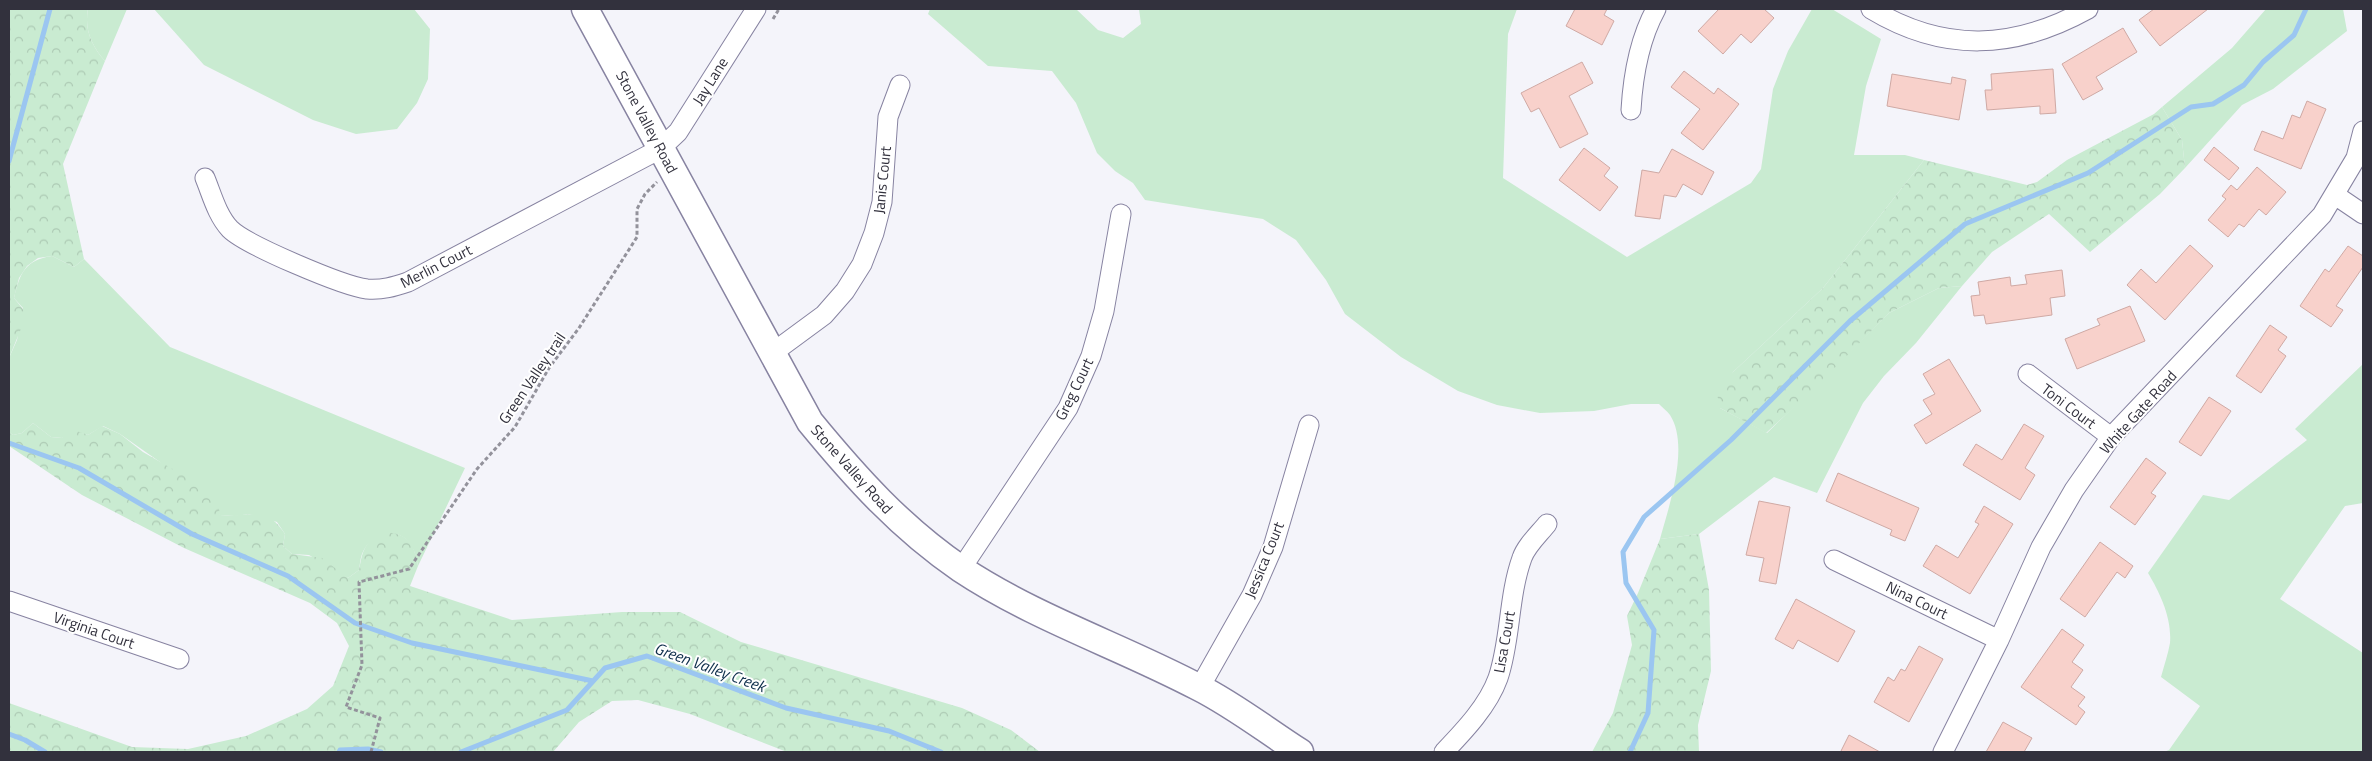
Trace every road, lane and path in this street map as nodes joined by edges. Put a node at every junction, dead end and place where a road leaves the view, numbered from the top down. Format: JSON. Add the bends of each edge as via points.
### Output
{"nodes":[{"id":1,"x":585,"y":9,"type":"edge"},
{"id":2,"x":756,"y":9,"type":"edge"},
{"id":3,"x":779,"y":9,"type":"edge"},
{"id":4,"x":1656,"y":9,"type":"edge"},
{"id":5,"x":1871,"y":9,"type":"edge"},
{"id":6,"x":2088,"y":9,"type":"edge"},
{"id":7,"x":768,"y":25,"type":"dead end"},
{"id":8,"x":900,"y":85,"type":"dead end"},
{"id":9,"x":1631,"y":110,"type":"dead end"},
{"id":10,"x":2363,"y":131,"type":"edge"},
{"id":11,"x":666,"y":159,"type":"junction"},
{"id":12,"x":205,"y":178,"type":"dead end"},
{"id":13,"x":2334,"y":195,"type":"junction"},
{"id":14,"x":1121,"y":214,"type":"dead end"},
{"id":15,"x":2363,"y":214,"type":"edge"},
{"id":16,"x":771,"y":354,"type":"junction"},
{"id":17,"x":2028,"y":374,"type":"dead end"},
{"id":18,"x":1309,"y":425,"type":"dead end"},
{"id":19,"x":2111,"y":437,"type":"junction"},
{"id":20,"x":1547,"y":524,"type":"dead end"},
{"id":21,"x":1834,"y":560,"type":"dead end"},
{"id":22,"x":961,"y":568,"type":"junction"},
{"id":23,"x":9,"y":601,"type":"edge"},
{"id":24,"x":1999,"y":640,"type":"junction"},
{"id":25,"x":179,"y":659,"type":"dead end"},
{"id":26,"x":1200,"y":687,"type":"junction"},
{"id":27,"x":371,"y":752,"type":"edge"},
{"id":28,"x":1300,"y":752,"type":"edge"},
{"id":29,"x":1444,"y":752,"type":"edge"},
{"id":30,"x":1943,"y":752,"type":"edge"}],
"edges":[{"from":1,"to":11,"type":"street","name":"Stone Valley Road"},
{"from":2,"to":11,"type":"street","name":"Jay Lane","via":[[678,132]]},
{"from":3,"to":7,"type":"path"},
{"from":4,"to":9,"type":"street","via":[[1646,27],[1636,66]]},
{"from":5,"to":6,"type":"street","via":[[1895,24],[1939,38],[1989,42],[2061,24]]},
{"from":8,"to":16,"type":"street","name":"Janis Court","via":[[888,117],[882,202],[862,264],[824,315]]},
{"from":10,"to":13,"type":"street","name":"White Gate Road","via":[[2356,158]]},
{"from":11,"to":12,"type":"street","name":"Merlin Court","via":[[386,290],[346,284],[245,240],[221,218]]},
{"from":11,"to":16,"type":"street","name":"Stone Valley Road"},
{"from":11,"to":27,"type":"path","name":"Green Valley trail","via":[[637,209],[637,237],[580,328],[549,368],[515,426],[476,469],[409,569],[359,582],[362,665],[346,707],[380,718]]},
{"from":13,"to":15,"type":"street"},
{"from":13,"to":19,"type":"street","name":"White Gate Road","via":[[2300,240]]},
{"from":14,"to":22,"type":"street","name":"Greg Court","via":[[1104,311],[1091,356],[1068,408]]},
{"from":16,"to":22,"type":"street","name":"Stone Valley Road","via":[[810,422],[858,480],[894,516]]},
{"from":17,"to":19,"type":"street","name":"Toni Court"},
{"from":18,"to":26,"type":"street","name":"Jessica Court","via":[[1273,547],[1252,595]]},
{"from":19,"to":24,"type":"street","name":"White Gate Road","via":[[2074,490],[2041,547]]},
{"from":20,"to":29,"type":"street","name":"Lisa Court","via":[[1522,556],[1497,679],[1460,736]]},
{"from":21,"to":24,"type":"street","name":"Nina Court"},
{"from":22,"to":26,"type":"street","name":"Stone Valley Road","via":[[1033,609]]},
{"from":23,"to":25,"type":"street","name":"Virginia Court"},
{"from":24,"to":30,"type":"street","name":"White Gate Road"},
{"from":26,"to":28,"type":"street","name":"Stone Valley Road"}]}
